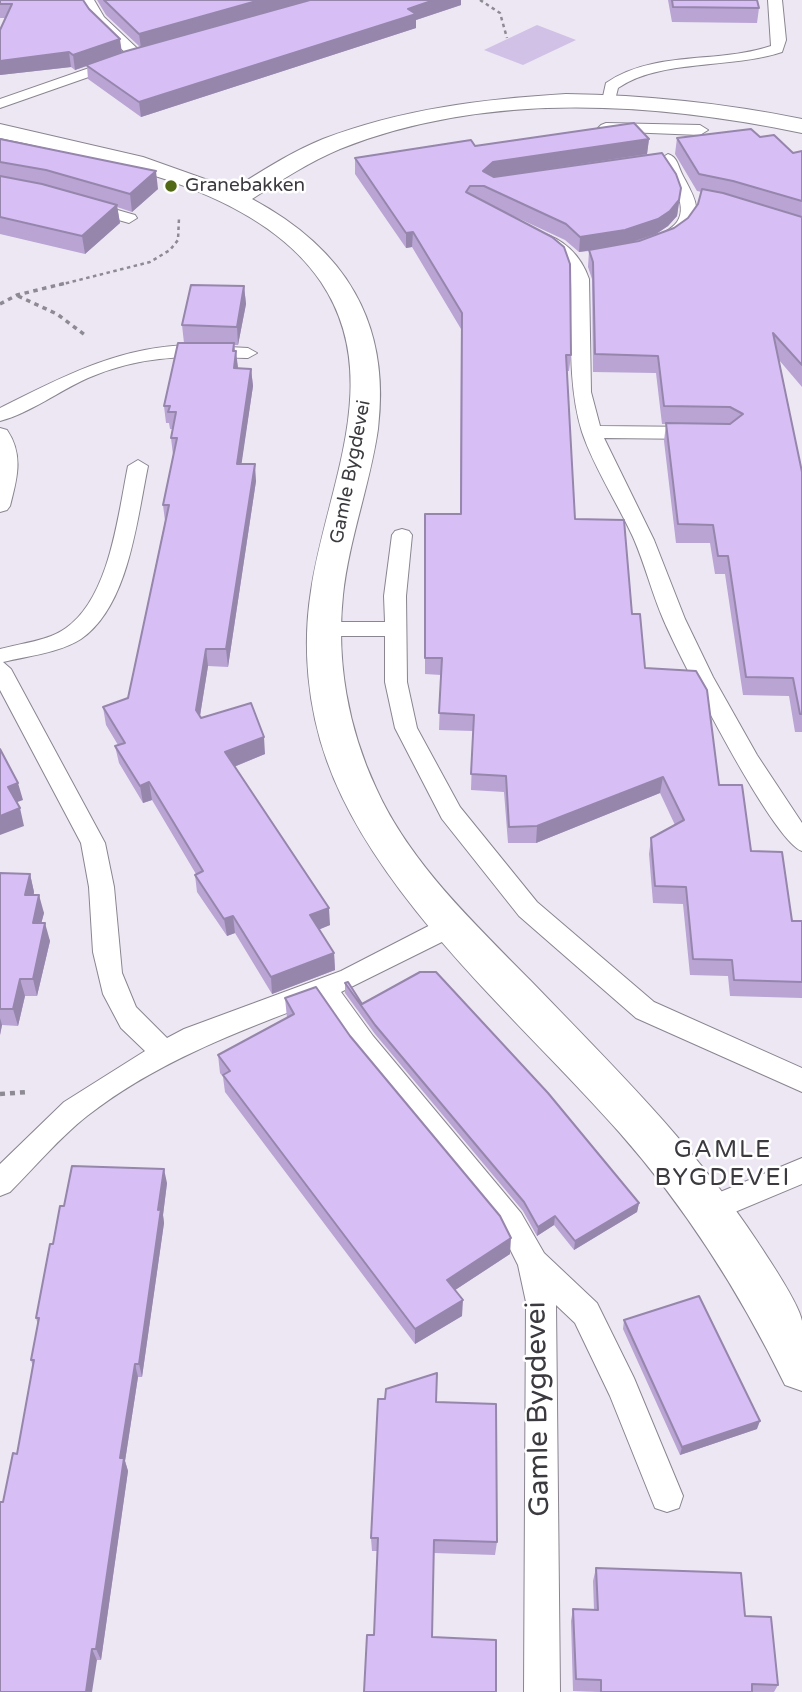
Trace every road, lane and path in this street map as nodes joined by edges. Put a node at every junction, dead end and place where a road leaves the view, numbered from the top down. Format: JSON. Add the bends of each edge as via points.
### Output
{"nodes":[{"id":1,"x":87,"y":0,"type":"edge"},
{"id":2,"x":480,"y":0,"type":"edge"},
{"id":3,"x":775,"y":0,"type":"edge"},
{"id":4,"x":507,"y":38,"type":"dead end"},
{"id":5,"x":609,"y":101,"type":"junction"},
{"id":6,"x":0,"y":104,"type":"edge"},
{"id":7,"x":723,"y":110,"type":"junction"},
{"id":8,"x":802,"y":126,"type":"edge"},
{"id":9,"x":700,"y":130,"type":"junction"},
{"id":10,"x":0,"y":131,"type":"edge"},
{"id":11,"x":584,"y":132,"type":"edge"},
{"id":12,"x":197,"y":181,"type":"junction"},
{"id":13,"x":235,"y":198,"type":"junction"},
{"id":14,"x":71,"y":202,"type":"edge"},
{"id":15,"x":129,"y":218,"type":"edge"},
{"id":16,"x":524,"y":229,"type":"edge"},
{"id":17,"x":646,"y":247,"type":"edge"},
{"id":18,"x":17,"y":296,"type":"junction"},
{"id":19,"x":0,"y":303,"type":"edge"},
{"id":20,"x":248,"y":353,"type":"dead end"},
{"id":21,"x":120,"y":360,"type":"junction"},
{"id":22,"x":0,"y":415,"type":"edge"},
{"id":23,"x":592,"y":432,"type":"junction"},
{"id":24,"x":713,"y":433,"type":"edge"},
{"id":25,"x":0,"y":434,"type":"edge"},
{"id":26,"x":138,"y":466,"type":"dead end"},
{"id":27,"x":0,"y":506,"type":"edge"},
{"id":28,"x":402,"y":535,"type":"dead end"},
{"id":29,"x":325,"y":628,"type":"junction"},
{"id":30,"x":396,"y":629,"type":"junction"},
{"id":31,"x":0,"y":656,"type":"edge"},
{"id":32,"x":0,"y":669,"type":"edge"},
{"id":33,"x":802,"y":842,"type":"edge"},
{"id":34,"x":453,"y":925,"type":"junction"},
{"id":35,"x":323,"y":988,"type":"junction"},
{"id":36,"x":165,"y":1053,"type":"junction"},
{"id":37,"x":802,"y":1080,"type":"edge"},
{"id":38,"x":802,"y":1171,"type":"edge"},
{"id":39,"x":0,"y":1183,"type":"edge"},
{"id":40,"x":710,"y":1209,"type":"junction"},
{"id":41,"x":533,"y":1263,"type":"junction"},
{"id":42,"x":802,"y":1368,"type":"edge"},
{"id":43,"x":667,"y":1496,"type":"dead end"},
{"id":44,"x":542,"y":1692,"type":"edge"}],
"edges":[{"from":1,"to":6,"type":"lane","via":[[97,19],[144,55]]},
{"from":2,"to":4,"type":"path","via":[[500,13]]},
{"from":3,"to":5,"type":"lane","via":[[776,50],[746,60],[627,75],[611,86]]},
{"from":5,"to":7,"type":"street"},
{"from":5,"to":13,"type":"street","via":[[479,108],[377,130],[306,156]]},
{"from":7,"to":8,"type":"street"},
{"from":7,"to":9,"type":"lane"},
{"from":9,"to":11,"type":"lane","via":[[611,127]]},
{"from":9,"to":17,"type":"lane","via":[[662,159],[695,198],[684,224]]},
{"from":10,"to":12,"type":"street","name":"Gamle Bygdevei"},
{"from":12,"to":13,"type":"street","name":"Gamle Bygdevei"},
{"from":12,"to":18,"type":"path","via":[[175,195],[182,232],[169,253],[125,270]]},
{"from":13,"to":29,"type":"street","name":"Gamle Bygdevei","via":[[297,241],[332,277],[353,313],[366,354],[363,429],[332,565]]},
{"from":14,"to":15,"type":"lane"},
{"from":16,"to":23,"type":"lane","via":[[581,260],[582,392]]},
{"from":18,"to":19,"type":"path"},
{"from":18,"to":21,"type":"path","via":[[57,314]]},
{"from":20,"to":21,"type":"lane","via":[[163,352]]},
{"from":21,"to":22,"type":"lane"},
{"from":23,"to":24,"type":"lane"},
{"from":23,"to":33,"type":"lane","via":[[640,530],[673,618],[705,684]]},
{"from":25,"to":27,"type":"lane","via":[[10,457]]},
{"from":26,"to":31,"type":"lane","via":[[113,573],[97,610],[73,634]]},
{"from":28,"to":30,"type":"lane"},
{"from":29,"to":30,"type":"lane"},
{"from":29,"to":34,"type":"street","name":"Gamle Bygdevei","via":[[328,687],[346,761],[382,833]]},
{"from":30,"to":37,"type":"lane","via":[[396,682],[405,728],[451,813],[528,909],[645,1010]]},
{"from":32,"to":36,"type":"lane","via":[[101,863],[106,967],[127,1015]]},
{"from":34,"to":35,"type":"lane"},
{"from":34,"to":40,"type":"street","name":"Gamle Bygdevei","via":[[635,1119]]},
{"from":35,"to":36,"type":"lane","via":[[194,1037]]},
{"from":35,"to":41,"type":"lane","name":"Gamle Bygdevei","via":[[363,1044],[511,1222]]},
{"from":36,"to":39,"type":"lane","via":[[74,1110]]},
{"from":38,"to":40,"type":"lane"},
{"from":40,"to":42,"type":"street","name":"Gamle Bygdevei","via":[[769,1301]]},
{"from":41,"to":43,"type":"lane","via":[[586,1313]]},
{"from":41,"to":44,"type":"lane","name":"Gamle Bygdevei","via":[[541,1302]]}]}
